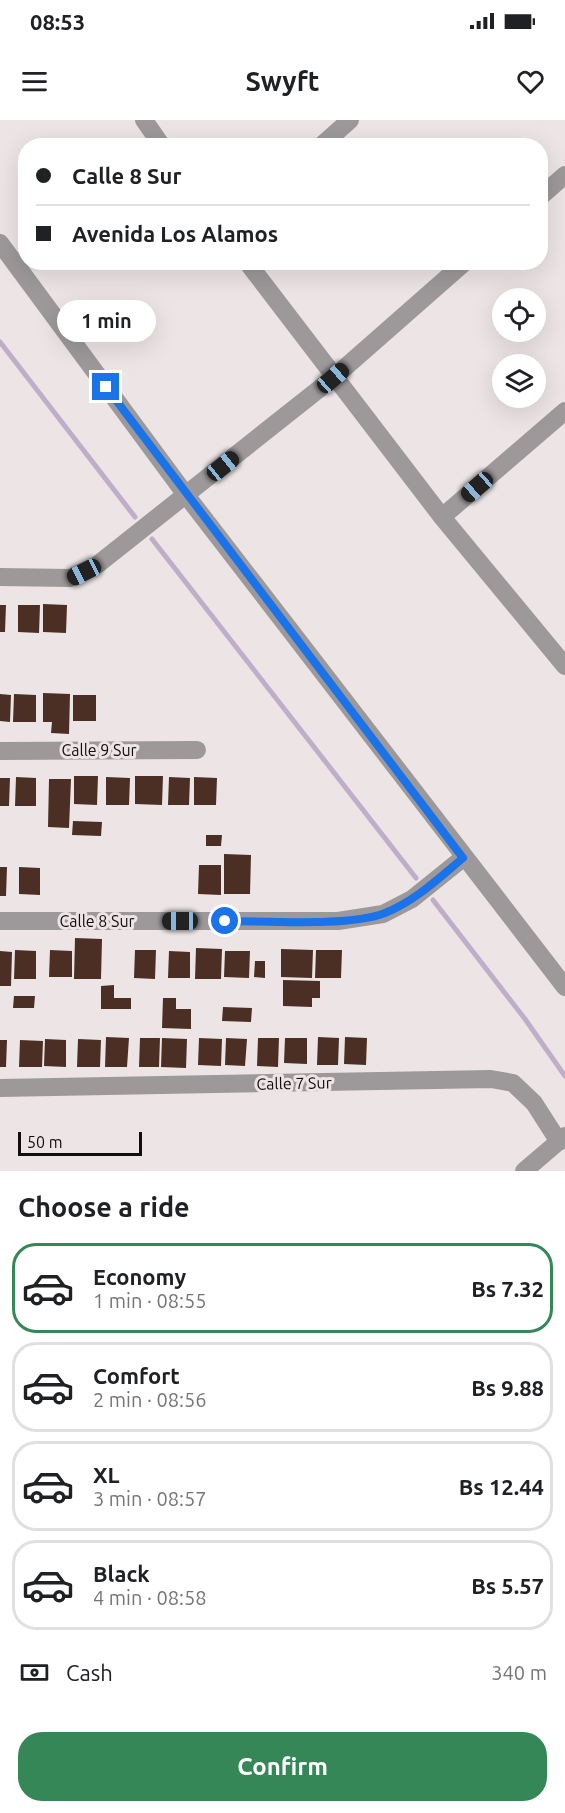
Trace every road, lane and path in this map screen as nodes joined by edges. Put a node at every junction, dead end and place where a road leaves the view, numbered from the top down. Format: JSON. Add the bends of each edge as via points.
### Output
{"nodes":[{"id":1,"x":144,"y":120,"type":"edge"},
{"id":2,"x":350,"y":120,"type":"edge"},
{"id":3,"x":156,"y":138,"type":"edge"},
{"id":4,"x":330,"y":138,"type":"edge"},
{"id":5,"x":565,"y":176,"type":"edge"},
{"id":6,"x":548,"y":190,"type":"edge"},
{"id":7,"x":0,"y":243,"type":"edge"},
{"id":8,"x":18,"y":267,"type":"edge"},
{"id":9,"x":20,"y":270,"type":"edge"},
{"id":10,"x":253,"y":270,"type":"edge"},
{"id":11,"x":456,"y":270,"type":"edge"},
{"id":12,"x":333,"y":378,"type":"junction"},
{"id":13,"x":565,"y":411,"type":"edge"},
{"id":14,"x":186,"y":495,"type":"junction"},
{"id":15,"x":442,"y":517,"type":"junction"},
{"id":16,"x":0,"y":577,"type":"edge"},
{"id":17,"x":563,"y":660,"type":"edge"},
{"id":18,"x":197,"y":750,"type":"dead end"},
{"id":19,"x":0,"y":751,"type":"edge"},
{"id":20,"x":463,"y":858,"type":"junction"},
{"id":21,"x":0,"y":921,"type":"edge"},
{"id":22,"x":565,"y":987,"type":"edge"},
{"id":23,"x":0,"y":1088,"type":"edge"},
{"id":24,"x":562,"y":1139,"type":"edge"},
{"id":25,"x":524,"y":1171,"type":"edge"}],
"edges":[{"from":1,"to":3,"type":"street"},
{"from":2,"to":4,"type":"street"},
{"from":5,"to":6,"type":"street"},
{"from":7,"to":8,"type":"street"},
{"from":9,"to":14,"type":"street"},
{"from":10,"to":12,"type":"street"},
{"from":11,"to":12,"type":"street"},
{"from":12,"to":14,"type":"street"},
{"from":12,"to":15,"type":"street"},
{"from":13,"to":15,"type":"street"},
{"from":14,"to":16,"type":"street","via":[[97,565],[70,578]]},
{"from":14,"to":20,"type":"street"},
{"from":15,"to":17,"type":"street"},
{"from":18,"to":19,"type":"street","name":"Calle 9 Sur"},
{"from":20,"to":21,"type":"street","name":"Calle 8 Sur","via":[[403,904],[383,914],[338,921]]},
{"from":20,"to":22,"type":"street"},
{"from":23,"to":24,"type":"street","name":"Calle 7 Sur","via":[[491,1079],[513,1083],[534,1102]]},
{"from":24,"to":25,"type":"street"}]}
